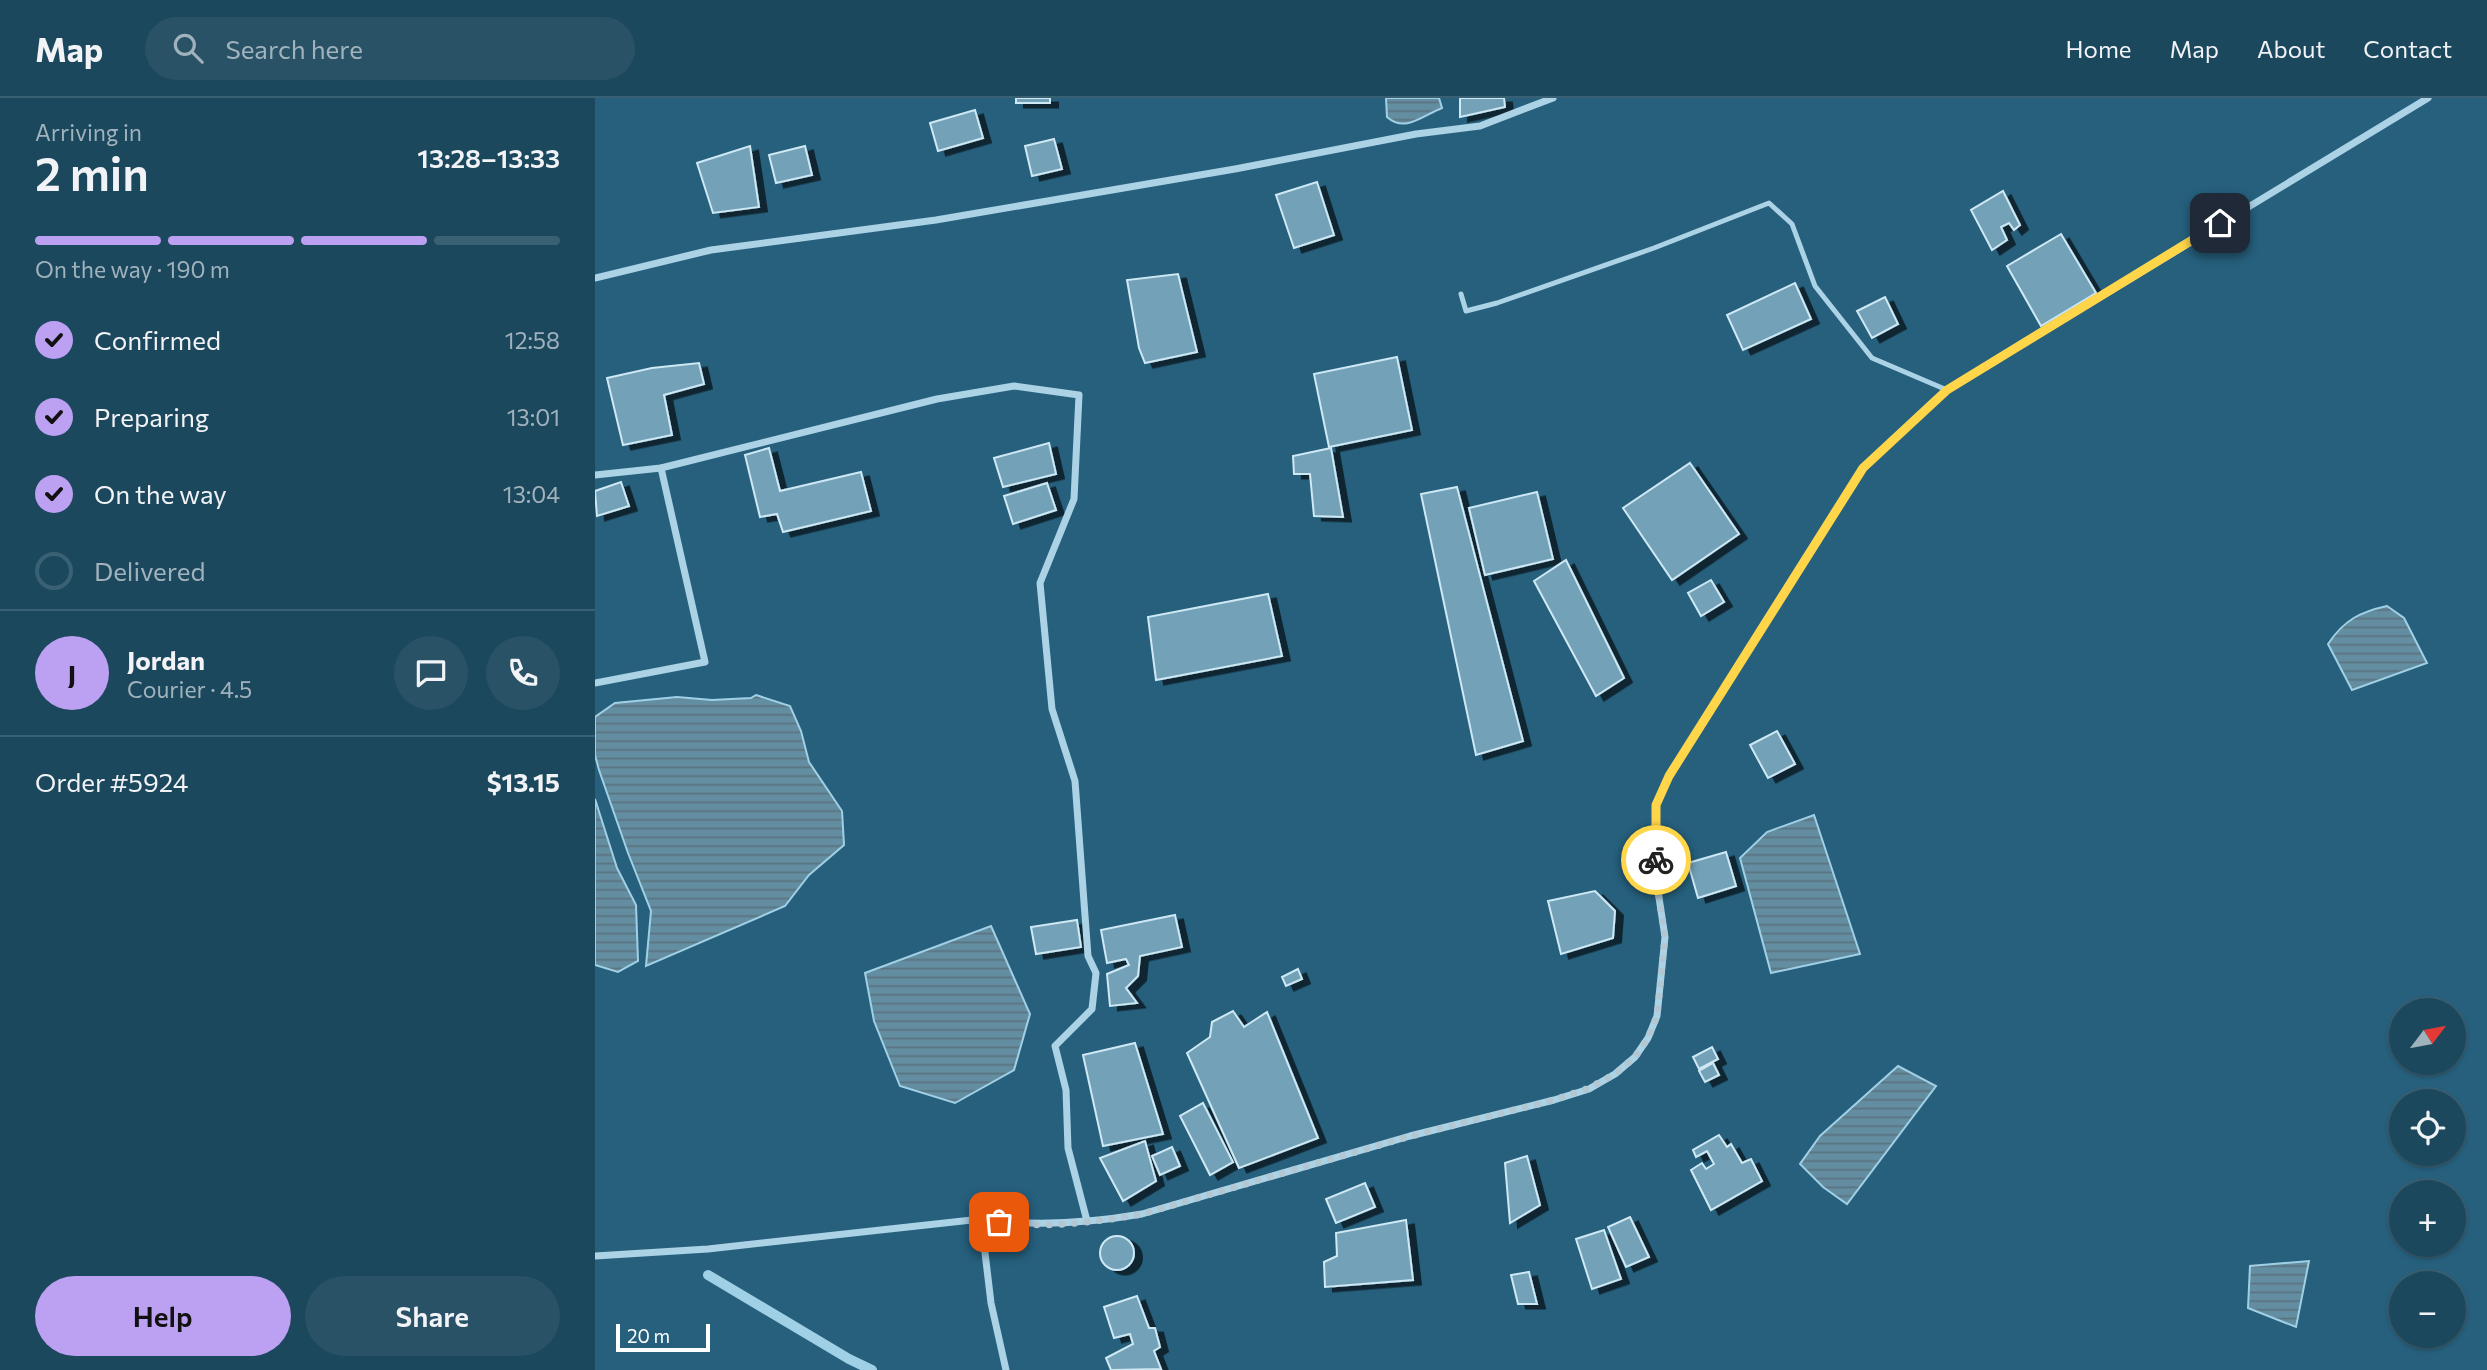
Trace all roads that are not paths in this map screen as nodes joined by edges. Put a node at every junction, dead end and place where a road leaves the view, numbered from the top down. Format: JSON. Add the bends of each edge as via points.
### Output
{"nodes":[{"id":1,"x":1553,"y":98,"type":"edge"},
{"id":2,"x":2428,"y":98,"type":"edge"},
{"id":3,"x":595,"y":278,"type":"edge"},
{"id":4,"x":1461,"y":294,"type":"dead end"},
{"id":5,"x":1947,"y":390,"type":"junction"},
{"id":6,"x":661,"y":468,"type":"junction"},
{"id":7,"x":595,"y":475,"type":"edge"},
{"id":8,"x":595,"y":683,"type":"edge"},
{"id":9,"x":981,"y":1219,"type":"junction"},
{"id":10,"x":1087,"y":1221,"type":"junction"},
{"id":11,"x":595,"y":1256,"type":"edge"},
{"id":12,"x":1006,"y":1370,"type":"edge"}],
"edges":[{"from":1,"to":3,"type":"street","via":[[1480,126],[936,220],[711,250]]},
{"from":2,"to":5,"type":"street"},
{"from":4,"to":5,"type":"lane","via":[[1466,311],[1497,303],[1769,203],[1793,224],[1815,286],[1872,358]]},
{"from":5,"to":10,"type":"street","via":[[1863,468],[1669,776],[1656,805],[1656,878],[1665,937],[1661,987],[1657,1016],[1635,1057],[1589,1088],[1554,1100],[1142,1214]]},
{"from":6,"to":7,"type":"street"},
{"from":6,"to":8,"type":"street","via":[[705,662]]},
{"from":6,"to":10,"type":"street","via":[[937,399],[1014,386],[1079,395],[1074,499],[1040,583],[1052,709],[1075,781],[1088,956],[1096,973],[1092,1009],[1055,1045],[1066,1090],[1068,1148]]},
{"from":9,"to":10,"type":"street","via":[[1017,1225]]},
{"from":9,"to":11,"type":"street","via":[[708,1249]]},
{"from":9,"to":12,"type":"street","via":[[991,1303]]}]}
